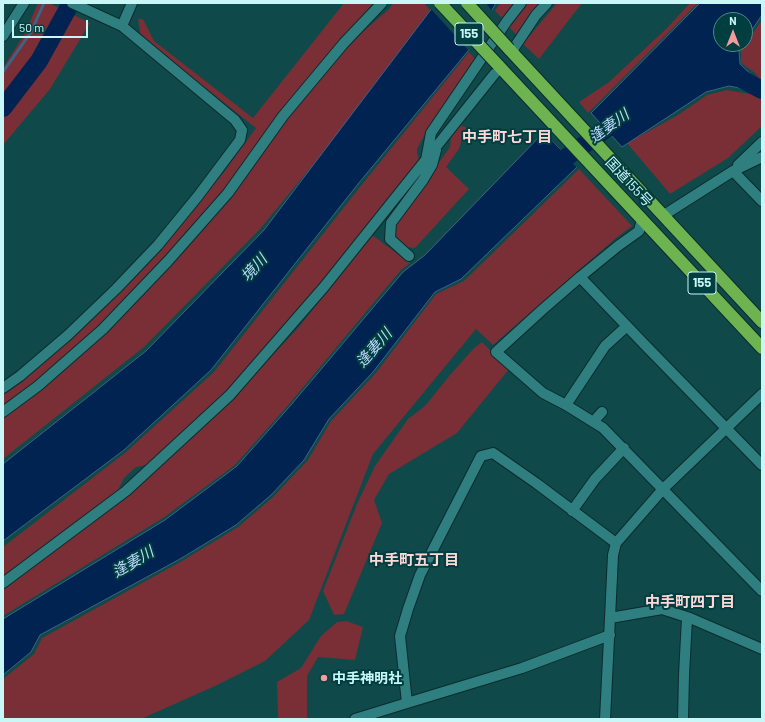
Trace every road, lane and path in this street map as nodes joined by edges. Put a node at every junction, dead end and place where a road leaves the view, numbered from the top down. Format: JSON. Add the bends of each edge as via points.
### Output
{"nodes":[{"id":1,"x":24,"y":3,"type":"edge"},
{"id":2,"x":72,"y":3,"type":"edge"},
{"id":3,"x":132,"y":3,"type":"edge"},
{"id":4,"x":382,"y":3,"type":"edge"},
{"id":5,"x":440,"y":3,"type":"edge"},
{"id":6,"x":468,"y":3,"type":"edge"},
{"id":7,"x":521,"y":3,"type":"edge"},
{"id":8,"x":547,"y":3,"type":"edge"},
{"id":9,"x":122,"y":26,"type":"junction"},
{"id":10,"x":3,"y":36,"type":"edge"},
{"id":11,"x":512,"y":51,"type":"junction"},
{"id":12,"x":500,"y":67,"type":"junction"},
{"id":13,"x":762,"y":142,"type":"edge"},
{"id":14,"x":437,"y":146,"type":"junction"},
{"id":15,"x":762,"y":157,"type":"edge"},
{"id":16,"x":426,"y":160,"type":"junction"},
{"id":17,"x":733,"y":171,"type":"junction"},
{"id":18,"x":762,"y":201,"type":"edge"},
{"id":19,"x":661,"y":212,"type":"junction"},
{"id":20,"x":642,"y":219,"type":"junction"},
{"id":21,"x":409,"y":256,"type":"dead end"},
{"id":22,"x":580,"y":277,"type":"junction"},
{"id":23,"x":762,"y":322,"type":"edge"},
{"id":24,"x":627,"y":326,"type":"junction"},
{"id":25,"x":762,"y":348,"type":"edge"},
{"id":26,"x":3,"y":388,"type":"edge"},
{"id":27,"x":762,"y":394,"type":"edge"},
{"id":28,"x":566,"y":405,"type":"junction"},
{"id":29,"x":3,"y":412,"type":"edge"},
{"id":30,"x":602,"y":412,"type":"dead end"},
{"id":31,"x":593,"y":422,"type":"junction"},
{"id":32,"x":726,"y":428,"type":"junction"},
{"id":33,"x":624,"y":448,"type":"junction"},
{"id":34,"x":762,"y":465,"type":"edge"},
{"id":35,"x":664,"y":489,"type":"junction"},
{"id":36,"x":572,"y":511,"type":"junction"},
{"id":37,"x":616,"y":543,"type":"junction"},
{"id":38,"x":3,"y":583,"type":"edge"},
{"id":39,"x":762,"y":590,"type":"edge"},
{"id":40,"x":610,"y":618,"type":"junction"},
{"id":41,"x":687,"y":618,"type":"junction"},
{"id":42,"x":610,"y":635,"type":"junction"},
{"id":43,"x":762,"y":648,"type":"edge"},
{"id":44,"x":407,"y":704,"type":"junction"},
{"id":45,"x":355,"y":719,"type":"edge"},
{"id":46,"x":605,"y":719,"type":"edge"},
{"id":47,"x":683,"y":719,"type":"edge"}],
"edges":[{"from":1,"to":10,"type":"street"},
{"from":2,"to":9,"type":"street"},
{"from":3,"to":9,"type":"street"},
{"from":4,"to":29,"type":"street","via":[[344,43],[283,116],[228,193],[168,261],[103,329],[38,386]]},
{"from":5,"to":12,"type":"highway","name":"国道155号","number":"155","bridge":true},
{"from":6,"to":11,"type":"highway","name":"国道155号","number":"155","bridge":true},
{"from":7,"to":16,"type":"street","via":[[430,133]]},
{"from":8,"to":11,"type":"street"},
{"from":9,"to":26,"type":"street","via":[[235,120],[242,130],[240,140],[163,239],[126,278],[68,335]]},
{"from":11,"to":19,"type":"highway","name":"国道155号","number":"155"},
{"from":12,"to":14,"type":"street"},
{"from":12,"to":20,"type":"highway","name":"国道155号","number":"155"},
{"from":13,"to":17,"type":"street"},
{"from":14,"to":16,"type":"street"},
{"from":14,"to":21,"type":"street","via":[[432,165],[391,223],[390,239]]},
{"from":15,"to":17,"type":"street"},
{"from":16,"to":38,"type":"street","via":[[324,287],[230,395],[126,491]]},
{"from":17,"to":18,"type":"street"},
{"from":17,"to":19,"type":"street"},
{"from":19,"to":23,"type":"highway","name":"国道155号","number":"155"},
{"from":20,"to":22,"type":"street","via":[[639,231]]},
{"from":20,"to":25,"type":"highway","name":"国道155号","number":"155"},
{"from":22,"to":24,"type":"street"},
{"from":22,"to":28,"type":"street","via":[[496,352],[543,393]]},
{"from":24,"to":28,"type":"street","via":[[605,346]]},
{"from":24,"to":32,"type":"street"},
{"from":27,"to":32,"type":"street"},
{"from":28,"to":31,"type":"street"},
{"from":30,"to":31,"type":"street"},
{"from":31,"to":33,"type":"street","via":[[604,428]]},
{"from":32,"to":34,"type":"street"},
{"from":32,"to":35,"type":"street"},
{"from":33,"to":35,"type":"street"},
{"from":33,"to":36,"type":"street","via":[[595,479]]},
{"from":35,"to":37,"type":"street"},
{"from":35,"to":39,"type":"street"},
{"from":36,"to":37,"type":"street"},
{"from":36,"to":44,"type":"street","via":[[493,453],[481,456],[420,575],[408,609],[400,636]]},
{"from":37,"to":40,"type":"street","via":[[613,555]]},
{"from":40,"to":41,"type":"street","via":[[662,609]]},
{"from":40,"to":42,"type":"street"},
{"from":41,"to":43,"type":"street"},
{"from":41,"to":47,"type":"street"},
{"from":42,"to":44,"type":"street","via":[[522,668]]},
{"from":42,"to":46,"type":"street"},
{"from":44,"to":45,"type":"street"}]}
